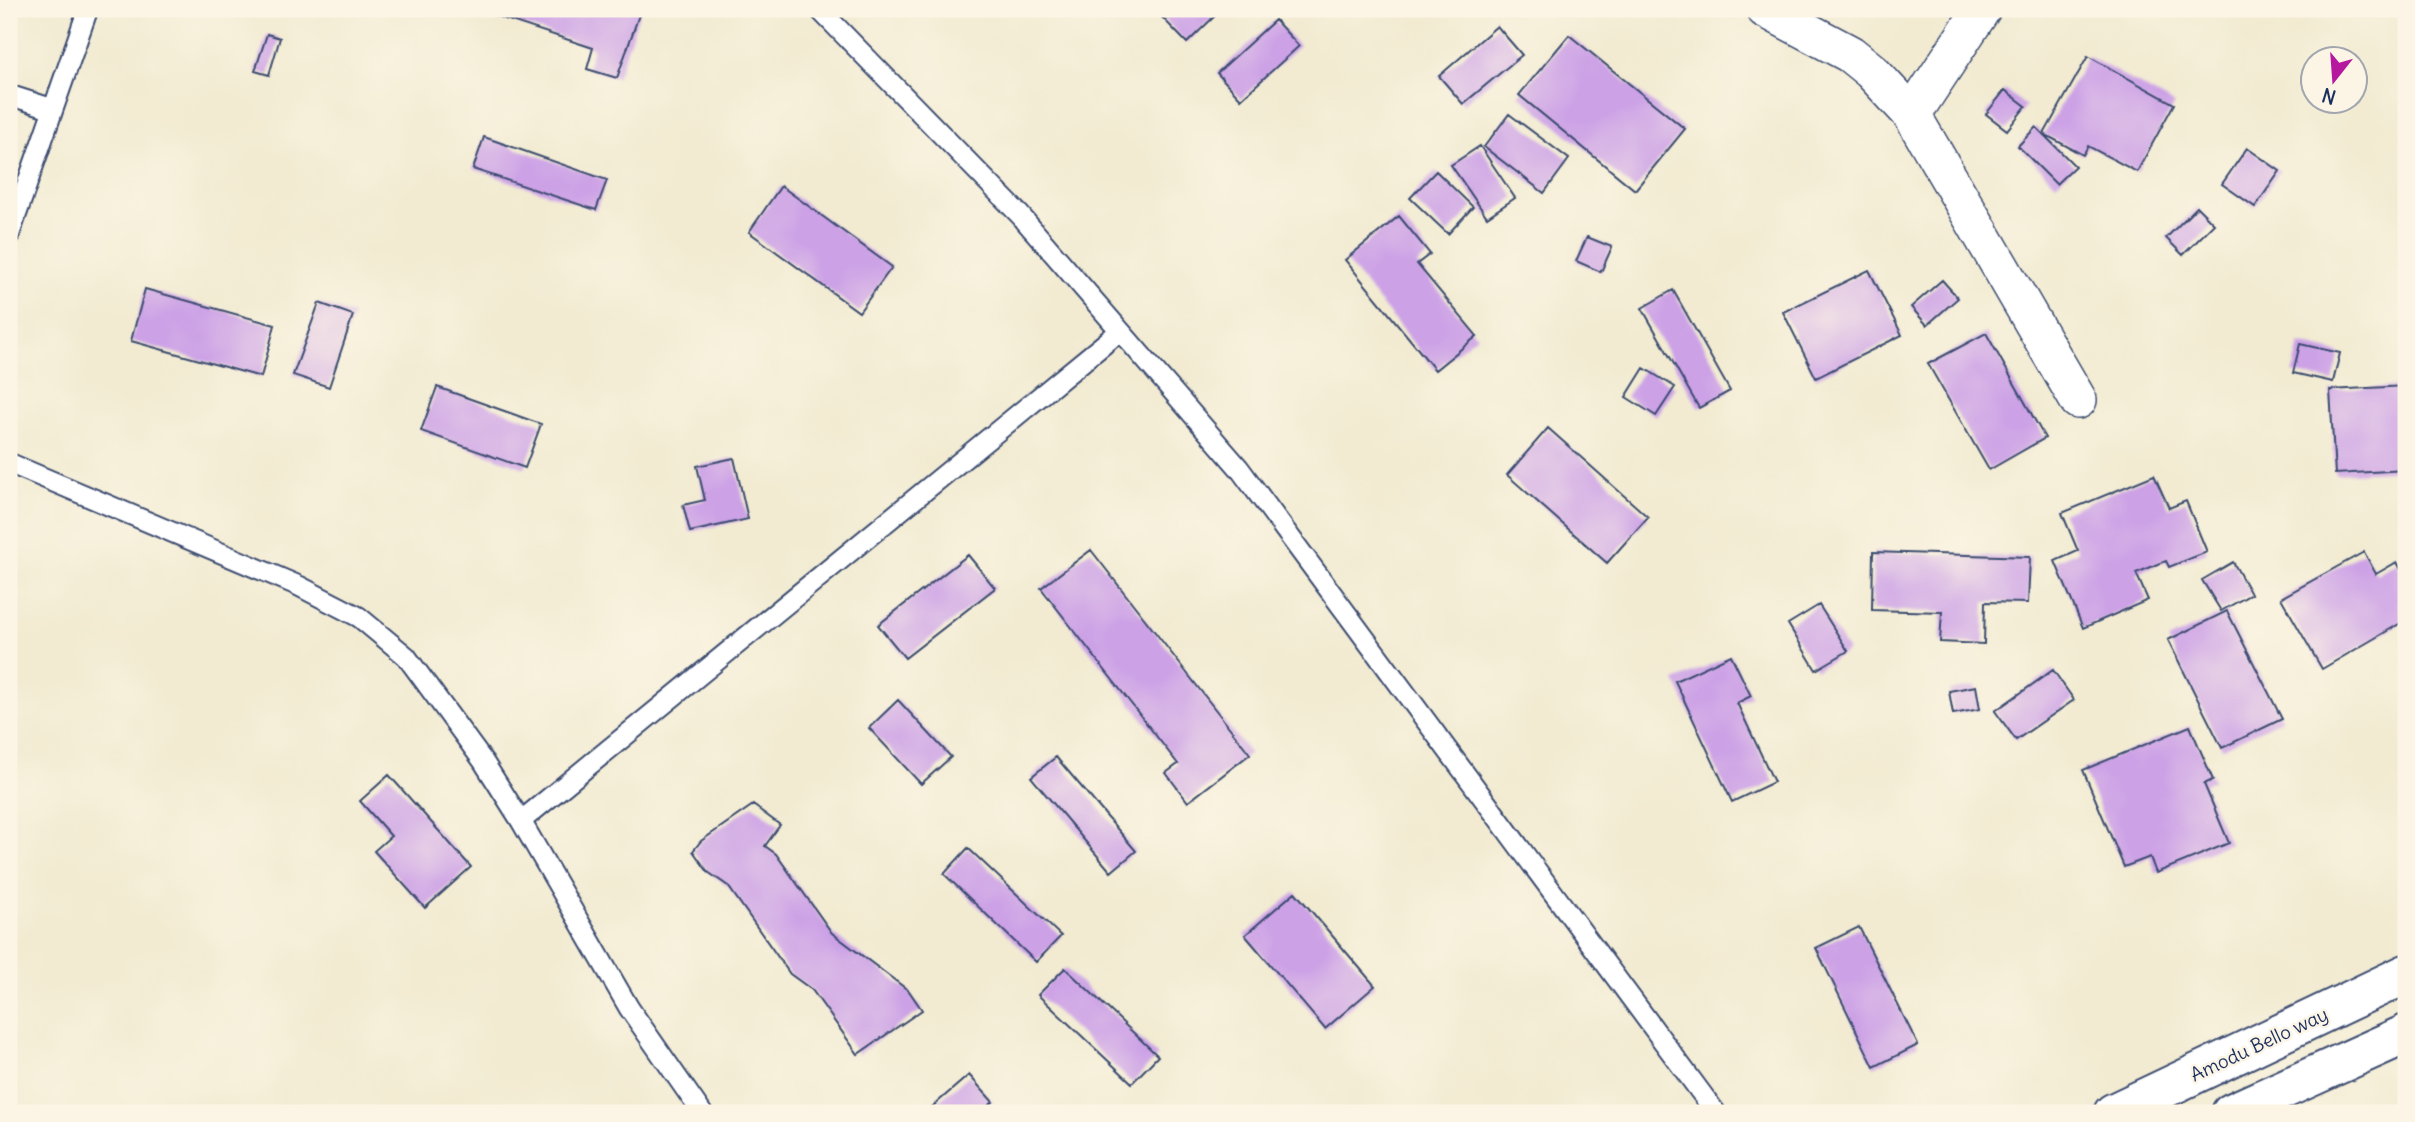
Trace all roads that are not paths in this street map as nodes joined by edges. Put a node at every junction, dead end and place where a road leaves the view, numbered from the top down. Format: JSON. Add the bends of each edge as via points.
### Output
{"nodes":[{"id":1,"x":88,"y":9,"type":"edge"},
{"id":2,"x":820,"y":9,"type":"edge"},
{"id":3,"x":1765,"y":9,"type":"edge"},
{"id":4,"x":1982,"y":9,"type":"edge"},
{"id":5,"x":9,"y":95,"type":"edge"},
{"id":6,"x":53,"y":109,"type":"junction"},
{"id":7,"x":1912,"y":115,"type":"junction"},
{"id":8,"x":9,"y":236,"type":"edge"},
{"id":9,"x":1120,"y":331,"type":"junction"},
{"id":10,"x":2078,"y":400,"type":"dead end"},
{"id":11,"x":9,"y":463,"type":"edge"},
{"id":12,"x":521,"y":821,"type":"junction"},
{"id":13,"x":2406,"y":974,"type":"edge"},
{"id":14,"x":2406,"y":1034,"type":"edge"},
{"id":15,"x":702,"y":1113,"type":"edge"},
{"id":16,"x":1716,"y":1113,"type":"edge"},
{"id":17,"x":2113,"y":1113,"type":"edge"},
{"id":18,"x":2231,"y":1113,"type":"edge"}],
"edges":[{"from":1,"to":6,"type":"lane"},
{"from":2,"to":9,"type":"lane","via":[[1020,215]]},
{"from":3,"to":7,"type":"street","via":[[1850,54]]},
{"from":4,"to":7,"type":"street"},
{"from":5,"to":6,"type":"lane"},
{"from":6,"to":8,"type":"lane"},
{"from":7,"to":10,"type":"street"},
{"from":9,"to":12,"type":"lane"},
{"from":9,"to":16,"type":"lane","via":[[1239,468]]},
{"from":11,"to":12,"type":"lane","via":[[299,586],[359,617],[406,656]]},
{"from":12,"to":15,"type":"lane","via":[[629,1008]]},
{"from":13,"to":17,"type":"main road","name":"Amodu Bello way"},
{"from":14,"to":18,"type":"main road"}]}
